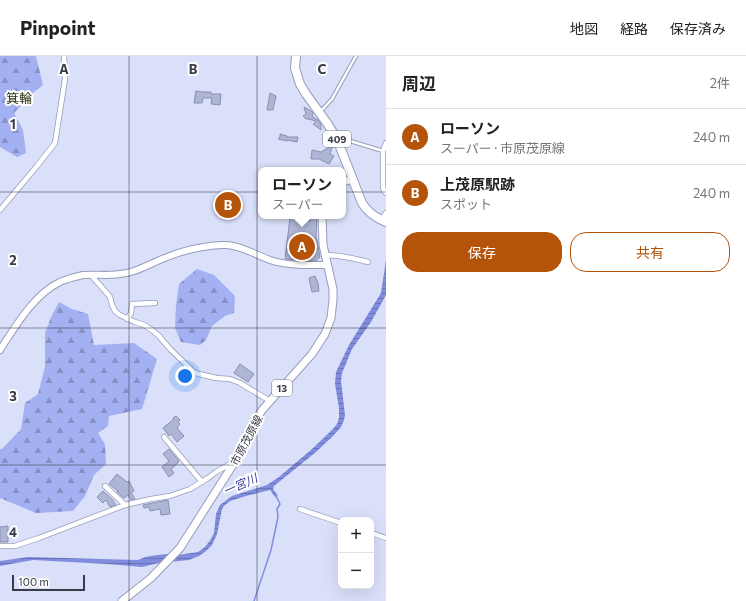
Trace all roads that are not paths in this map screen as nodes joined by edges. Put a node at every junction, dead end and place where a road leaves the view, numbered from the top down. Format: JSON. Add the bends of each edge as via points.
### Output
{"nodes":[{"id":1,"x":64,"y":56,"type":"edge"},
{"id":2,"x":296,"y":56,"type":"edge"},
{"id":3,"x":356,"y":56,"type":"edge"},
{"id":4,"x":319,"y":113,"type":"junction"},
{"id":5,"x":386,"y":143,"type":"edge"},
{"id":6,"x":340,"y":146,"type":"junction"},
{"id":7,"x":383,"y":151,"type":"junction"},
{"id":8,"x":353,"y":179,"type":"junction"},
{"id":9,"x":346,"y":181,"type":"edge"},
{"id":10,"x":386,"y":193,"type":"edge"},
{"id":11,"x":0,"y":210,"type":"edge"},
{"id":12,"x":384,"y":218,"type":"edge"},
{"id":13,"x":322,"y":219,"type":"edge"},
{"id":14,"x":324,"y":255,"type":"junction"},
{"id":15,"x":368,"y":262,"type":"dead end"},
{"id":16,"x":327,"y":265,"type":"junction"},
{"id":17,"x":91,"y":275,"type":"junction"},
{"id":18,"x":155,"y":303,"type":"dead end"},
{"id":19,"x":127,"y":319,"type":"junction"},
{"id":20,"x":0,"y":350,"type":"edge"},
{"id":21,"x":270,"y":401,"type":"junction"},
{"id":22,"x":164,"y":437,"type":"dead end"},
{"id":23,"x":234,"y":463,"type":"junction"},
{"id":24,"x":202,"y":482,"type":"junction"},
{"id":25,"x":105,"y":486,"type":"dead end"},
{"id":26,"x":125,"y":505,"type":"junction"},
{"id":27,"x":300,"y":509,"type":"dead end"},
{"id":28,"x":338,"y":522,"type":"edge"},
{"id":29,"x":374,"y":534,"type":"edge"},
{"id":30,"x":386,"y":538,"type":"edge"},
{"id":31,"x":0,"y":546,"type":"edge"},
{"id":32,"x":122,"y":601,"type":"edge"}],
"edges":[{"from":1,"to":11,"type":"street","via":[[65,79],[54,145]]},
{"from":2,"to":4,"type":"highway","number":"409","via":[[294,68],[300,84]]},
{"from":3,"to":4,"type":"lane","via":[[332,99]]},
{"from":4,"to":6,"type":"highway","number":"409"},
{"from":5,"to":7,"type":"street"},
{"from":6,"to":7,"type":"lane","via":[[347,140]]},
{"from":6,"to":8,"type":"highway","number":"409"},
{"from":7,"to":10,"type":"street","via":[[383,187]]},
{"from":8,"to":9,"type":"main road"},
{"from":8,"to":12,"type":"highway","number":"409","via":[[366,210],[376,218]]},
{"from":13,"to":14,"type":"main road","name":"市原茂原線","number":"13"},
{"from":14,"to":15,"type":"street","via":[[346,256]]},
{"from":14,"to":16,"type":"main road","name":"市原茂原線","number":"13"},
{"from":16,"to":17,"type":"street","via":[[295,265],[269,260],[237,247],[220,245],[171,255],[133,272]]},
{"from":16,"to":21,"type":"main road","name":"市原茂原線","number":"13","via":[[333,300],[331,318],[325,334],[312,354]]},
{"from":17,"to":19,"type":"street","via":[[110,297],[116,311]]},
{"from":17,"to":20,"type":"street","via":[[60,282],[44,292],[27,311]]},
{"from":18,"to":19,"type":"street","via":[[132,304]]},
{"from":19,"to":21,"type":"street","via":[[152,330],[195,373],[240,382]]},
{"from":21,"to":23,"type":"main road","name":"市原茂原線","number":"13","via":[[255,420]]},
{"from":22,"to":24,"type":"street"},
{"from":23,"to":24,"type":"street"},
{"from":23,"to":32,"type":"main road","name":"市原茂原線","number":"13","via":[[180,548],[151,578]]},
{"from":24,"to":26,"type":"street","via":[[170,496]]},
{"from":25,"to":26,"type":"street"},
{"from":26,"to":31,"type":"street","via":[[15,546]]},
{"from":27,"to":28,"type":"street"},
{"from":29,"to":30,"type":"street"}]}
